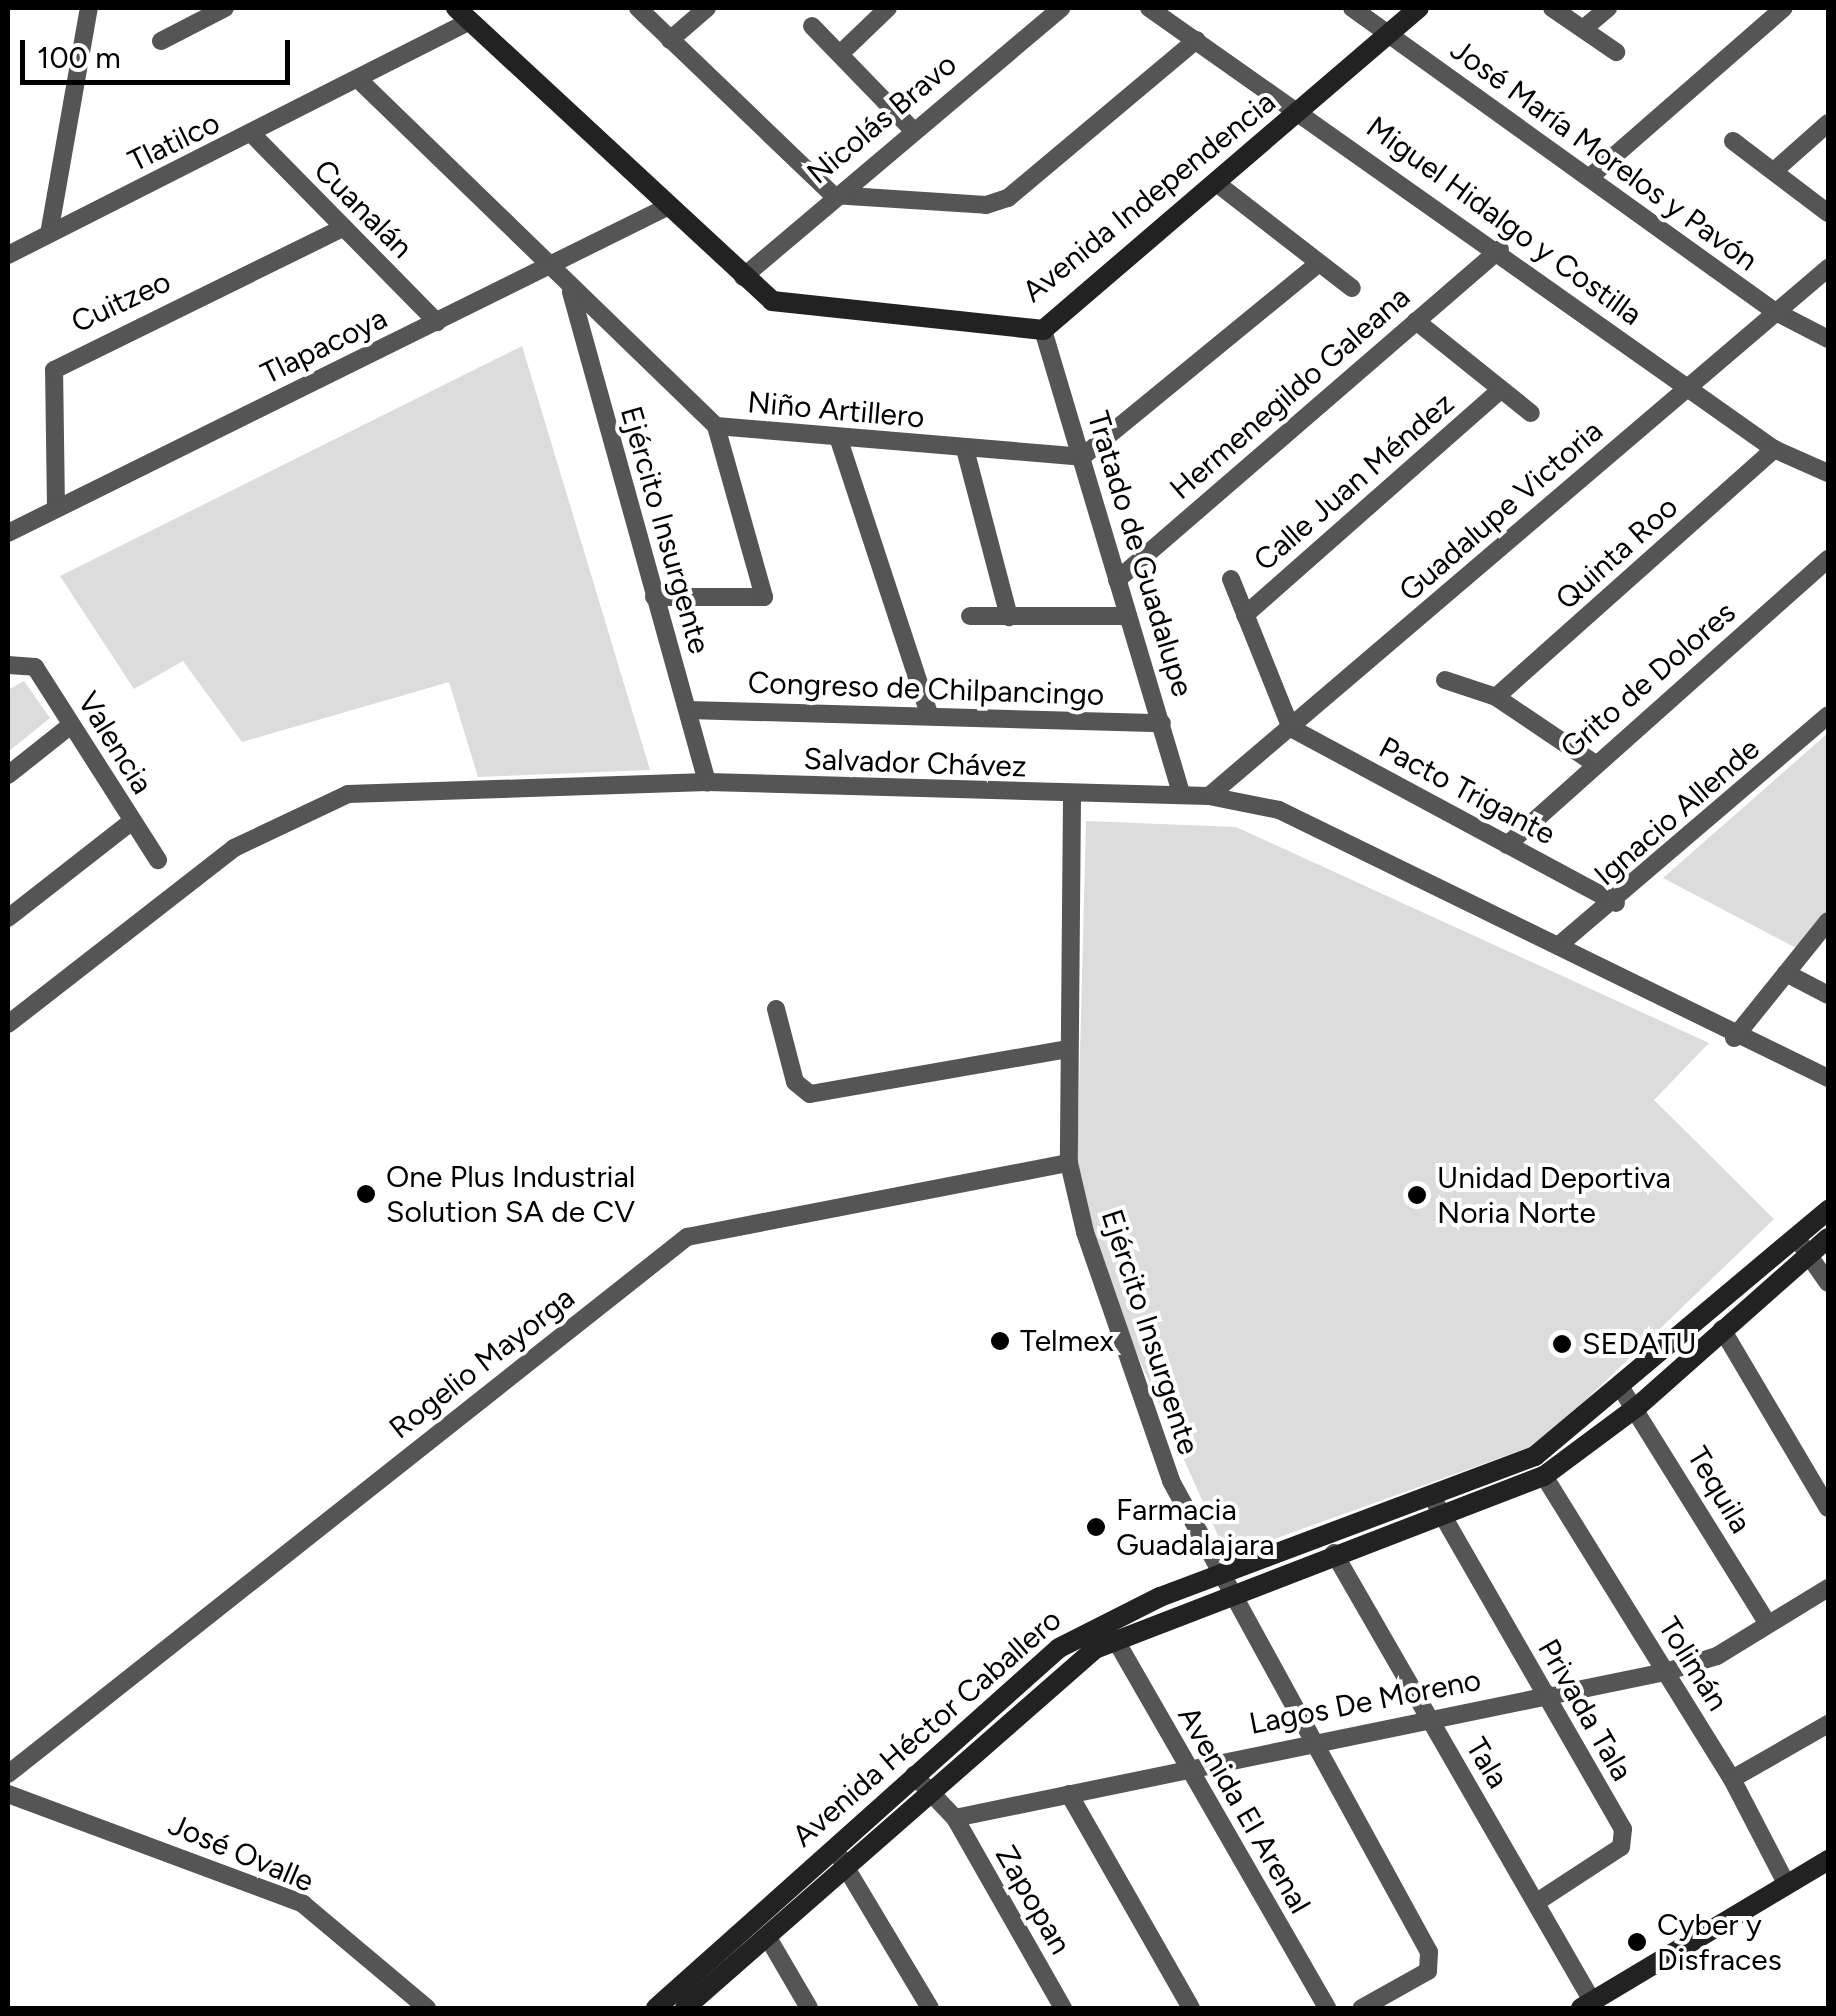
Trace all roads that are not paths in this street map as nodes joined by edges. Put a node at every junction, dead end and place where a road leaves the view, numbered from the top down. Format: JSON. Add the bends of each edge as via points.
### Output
{"nodes":[{"id":1,"x":89,"y":8,"type":"edge"},
{"id":2,"x":225,"y":8,"type":"edge"},
{"id":3,"x":638,"y":8,"type":"edge"},
{"id":4,"x":707,"y":8,"type":"edge"},
{"id":5,"x":888,"y":8,"type":"edge"},
{"id":6,"x":1061,"y":8,"type":"edge"},
{"id":7,"x":1149,"y":8,"type":"edge"},
{"id":8,"x":1352,"y":8,"type":"edge"},
{"id":9,"x":1419,"y":8,"type":"edge"},
{"id":10,"x":1552,"y":8,"type":"edge"},
{"id":11,"x":1608,"y":8,"type":"edge"},
{"id":12,"x":1784,"y":8,"type":"edge"},
{"id":13,"x":463,"y":14,"type":"edge"},
{"id":14,"x":812,"y":26,"type":"dead end"},
{"id":15,"x":1583,"y":29,"type":"junction"},
{"id":16,"x":1388,"y":33,"type":"junction"},
{"id":17,"x":670,"y":40,"type":"junction"},
{"id":18,"x":1196,"y":40,"type":"junction"},
{"id":19,"x":161,"y":41,"type":"dead end"},
{"id":20,"x":1616,"y":52,"type":"dead end"},
{"id":21,"x":841,"y":53,"type":"junction"},
{"id":22,"x":360,"y":80,"type":"junction"},
{"id":23,"x":1301,"y":111,"type":"junction"},
{"id":24,"x":1828,"y":124,"type":"edge"},
{"id":25,"x":911,"y":128,"type":"junction"},
{"id":26,"x":252,"y":134,"type":"junction"},
{"id":27,"x":1733,"y":141,"type":"dead end"},
{"id":28,"x":1774,"y":171,"type":"junction"},
{"id":29,"x":1590,"y":177,"type":"junction"},
{"id":30,"x":1220,"y":185,"type":"junction"},
{"id":31,"x":833,"y":195,"type":"junction"},
{"id":32,"x":664,"y":208,"type":"junction"},
{"id":33,"x":1828,"y":213,"type":"edge"},
{"id":34,"x":342,"y":228,"type":"junction"},
{"id":35,"x":50,"y":234,"type":"junction"},
{"id":36,"x":1500,"y":249,"type":"junction"},
{"id":37,"x":8,"y":254,"type":"edge"},
{"id":38,"x":1318,"y":264,"type":"junction"},
{"id":39,"x":1828,"y":268,"type":"edge"},
{"id":40,"x":548,"y":270,"type":"junction"},
{"id":41,"x":743,"y":277,"type":"junction"},
{"id":42,"x":1352,"y":288,"type":"dead end"},
{"id":43,"x":571,"y":292,"type":"junction"},
{"id":44,"x":1774,"y":311,"type":"junction"},
{"id":45,"x":1416,"y":321,"type":"junction"},
{"id":46,"x":437,"y":322,"type":"junction"},
{"id":47,"x":1043,"y":330,"type":"junction"},
{"id":48,"x":1828,"y":339,"type":"edge"},
{"id":49,"x":1688,"y":387,"type":"junction"},
{"id":50,"x":1500,"y":390,"type":"junction"},
{"id":51,"x":1532,"y":413,"type":"dead end"},
{"id":52,"x":716,"y":426,"type":"junction"},
{"id":53,"x":840,"y":440,"type":"junction"},
{"id":54,"x":1774,"y":449,"type":"junction"},
{"id":55,"x":966,"y":450,"type":"junction"},
{"id":56,"x":1082,"y":458,"type":"junction"},
{"id":57,"x":1828,"y":474,"type":"edge"},
{"id":58,"x":56,"y":509,"type":"junction"},
{"id":59,"x":8,"y":532,"type":"edge"},
{"id":60,"x":1828,"y":558,"type":"edge"},
{"id":61,"x":1231,"y":579,"type":"dead end"},
{"id":62,"x":1117,"y":580,"type":"junction"},
{"id":63,"x":654,"y":597,"type":"junction"},
{"id":64,"x":1245,"y":615,"type":"junction"},
{"id":65,"x":970,"y":616,"type":"dead end"},
{"id":66,"x":1128,"y":616,"type":"junction"},
{"id":67,"x":1009,"y":617,"type":"junction"},
{"id":68,"x":15,"y":664,"type":"edge"},
{"id":69,"x":1446,"y":680,"type":"dead end"},
{"id":70,"x":1496,"y":697,"type":"junction"},
{"id":71,"x":688,"y":710,"type":"junction"},
{"id":72,"x":929,"y":714,"type":"junction"},
{"id":73,"x":1828,"y":715,"type":"edge"},
{"id":74,"x":1162,"y":723,"type":"junction"},
{"id":75,"x":70,"y":725,"type":"junction"},
{"id":76,"x":1291,"y":728,"type":"junction"},
{"id":77,"x":1594,"y":763,"type":"junction"},
{"id":78,"x":8,"y":775,"type":"edge"},
{"id":79,"x":707,"y":782,"type":"junction"},
{"id":80,"x":1182,"y":795,"type":"junction"},
{"id":81,"x":1209,"y":796,"type":"junction"},
{"id":82,"x":1072,"y":797,"type":"junction"},
{"id":83,"x":132,"y":821,"type":"junction"},
{"id":84,"x":1507,"y":845,"type":"junction"},
{"id":85,"x":158,"y":860,"type":"dead end"},
{"id":86,"x":1616,"y":903,"type":"junction"},
{"id":87,"x":8,"y":918,"type":"edge"},
{"id":88,"x":1828,"y":921,"type":"edge"},
{"id":89,"x":1558,"y":946,"type":"junction"},
{"id":90,"x":1786,"y":973,"type":"junction"},
{"id":91,"x":1828,"y":995,"type":"edge"},
{"id":92,"x":776,"y":1009,"type":"dead end"},
{"id":93,"x":8,"y":1024,"type":"edge"},
{"id":94,"x":1734,"y":1038,"type":"junction"},
{"id":95,"x":1067,"y":1050,"type":"junction"},
{"id":96,"x":1828,"y":1078,"type":"edge"},
{"id":97,"x":1068,"y":1163,"type":"junction"},
{"id":98,"x":1828,"y":1210,"type":"edge"},
{"id":99,"x":1828,"y":1238,"type":"edge"},
{"id":100,"x":1803,"y":1244,"type":"junction"},
{"id":101,"x":1828,"y":1283,"type":"edge"},
{"id":102,"x":1722,"y":1329,"type":"junction"},
{"id":103,"x":1621,"y":1388,"type":"junction"},
{"id":104,"x":1637,"y":1407,"type":"junction"},
{"id":105,"x":1544,"y":1476,"type":"junction"},
{"id":106,"x":1434,"y":1507,"type":"junction"},
{"id":107,"x":1828,"y":1508,"type":"edge"},
{"id":108,"x":1334,"y":1554,"type":"junction"},
{"id":109,"x":1218,"y":1574,"type":"junction"},
{"id":110,"x":1828,"y":1588,"type":"edge"},
{"id":111,"x":1230,"y":1596,"type":"junction"},
{"id":112,"x":1768,"y":1624,"type":"junction"},
{"id":113,"x":1115,"y":1639,"type":"junction"},
{"id":114,"x":1090,"y":1640,"type":"junction"},
{"id":115,"x":1665,"y":1672,"type":"junction"},
{"id":116,"x":1546,"y":1694,"type":"junction"},
{"id":117,"x":1428,"y":1716,"type":"junction"},
{"id":118,"x":1828,"y":1724,"type":"edge"},
{"id":119,"x":1309,"y":1740,"type":"junction"},
{"id":120,"x":1187,"y":1768,"type":"junction"},
{"id":121,"x":8,"y":1774,"type":"edge"},
{"id":122,"x":1732,"y":1779,"type":"junction"},
{"id":123,"x":921,"y":1783,"type":"junction"},
{"id":124,"x":8,"y":1794,"type":"edge"},
{"id":125,"x":1069,"y":1794,"type":"junction"},
{"id":126,"x":955,"y":1818,"type":"junction"},
{"id":127,"x":838,"y":1855,"type":"junction"},
{"id":128,"x":1828,"y":1860,"type":"edge"},
{"id":129,"x":1787,"y":1885,"type":"junction"},
{"id":130,"x":1537,"y":1902,"type":"junction"},
{"id":131,"x":766,"y":1936,"type":"junction"},
{"id":132,"x":1587,"y":2004,"type":"edge"},
{"id":133,"x":427,"y":2008,"type":"edge"},
{"id":134,"x":658,"y":2008,"type":"edge"},
{"id":135,"x":686,"y":2008,"type":"edge"},
{"id":136,"x":809,"y":2008,"type":"edge"},
{"id":137,"x":930,"y":2008,"type":"edge"},
{"id":138,"x":1064,"y":2008,"type":"edge"},
{"id":139,"x":1192,"y":2008,"type":"edge"},
{"id":140,"x":1327,"y":2008,"type":"edge"},
{"id":141,"x":1362,"y":2008,"type":"edge"}],
"edges":[{"from":1,"to":35,"type":"street"},
{"from":2,"to":19,"type":"street"},
{"from":3,"to":17,"type":"street"},
{"from":4,"to":17,"type":"street"},
{"from":5,"to":21,"type":"street"},
{"from":6,"to":25,"type":"street","name":"Nicolás Bravo"},
{"from":7,"to":18,"type":"street","name":"Miguel Hidalgo y Costilla"},
{"from":8,"to":16,"type":"street","name":"José María Morelos y Pavón"},
{"from":9,"to":16,"type":"main road","name":"Avenida Independencia"},
{"from":10,"to":15,"type":"street"},
{"from":11,"to":15,"type":"street"},
{"from":12,"to":29,"type":"street"},
{"from":13,"to":22,"type":"street","name":"Tlatilco"},
{"from":13,"to":32,"type":"main road","name":"Avenida Independencia"},
{"from":14,"to":21,"type":"street"},
{"from":15,"to":20,"type":"street"},
{"from":16,"to":23,"type":"main road","name":"Avenida Independencia"},
{"from":16,"to":29,"type":"street","name":"José María Morelos y Pavón"},
{"from":17,"to":31,"type":"street"},
{"from":18,"to":23,"type":"street","name":"Miguel Hidalgo y Costilla"},
{"from":18,"to":31,"type":"street","via":[[999,203]]},
{"from":21,"to":25,"type":"street"},
{"from":22,"to":26,"type":"street","name":"Tlatilco"},
{"from":22,"to":40,"type":"street","name":"Niño Artillero"},
{"from":23,"to":30,"type":"main road","name":"Avenida Independencia"},
{"from":23,"to":36,"type":"street","name":"Miguel Hidalgo y Costilla"},
{"from":24,"to":28,"type":"street"},
{"from":25,"to":31,"type":"street","name":"Nicolás Bravo"},
{"from":26,"to":34,"type":"street","name":"Cuanalán"},
{"from":26,"to":35,"type":"street","name":"Tlatilco"},
{"from":27,"to":28,"type":"street"},
{"from":28,"to":33,"type":"street"},
{"from":29,"to":44,"type":"street","name":"José María Morelos y Pavón"},
{"from":30,"to":38,"type":"street"},
{"from":30,"to":47,"type":"main road","name":"Avenida Independencia"},
{"from":31,"to":41,"type":"street","name":"Nicolás Bravo"},
{"from":32,"to":40,"type":"street","name":"Tlapacoya"},
{"from":32,"to":41,"type":"main road","name":"Avenida Independencia"},
{"from":34,"to":46,"type":"street","name":"Cuanalán"},
{"from":34,"to":58,"type":"street","name":"Cuitzeo","via":[[54,370]]},
{"from":35,"to":37,"type":"street","name":"Tlatilco"},
{"from":36,"to":45,"type":"street","name":"Hermenegildo Galeana"},
{"from":36,"to":49,"type":"street","name":"Miguel Hidalgo y Costilla"},
{"from":38,"to":42,"type":"street"},
{"from":38,"to":56,"type":"street"},
{"from":39,"to":44,"type":"street","name":"Guadalupe Victoria"},
{"from":40,"to":43,"type":"street","name":"Niño Artillero"},
{"from":40,"to":46,"type":"street","name":"Tlapacoya"},
{"from":41,"to":47,"type":"main road","name":"Avenida Independencia","via":[[787,306]]},
{"from":43,"to":52,"type":"street","name":"Niño Artillero"},
{"from":43,"to":63,"type":"street","name":"Ejército Insurgente"},
{"from":44,"to":48,"type":"street","name":"José María Morelos y Pavón"},
{"from":44,"to":49,"type":"street","name":"Guadalupe Victoria"},
{"from":45,"to":50,"type":"street","name":"Calle Juan Méndez"},
{"from":45,"to":62,"type":"street","name":"Hermenegildo Galeana"},
{"from":46,"to":58,"type":"street","name":"Tlapacoya"},
{"from":47,"to":56,"type":"street","name":"Tratado de Guadalupe"},
{"from":49,"to":54,"type":"street","name":"Miguel Hidalgo y Costilla"},
{"from":49,"to":76,"type":"street","name":"Guadalupe Victoria"},
{"from":50,"to":51,"type":"street","name":"Calle Juan Méndez"},
{"from":50,"to":64,"type":"street","name":"Calle Juan Méndez"},
{"from":52,"to":53,"type":"street","name":"Niño Artillero"},
{"from":52,"to":63,"type":"street","via":[[764,597]]},
{"from":53,"to":55,"type":"street","name":"Niño Artillero"},
{"from":53,"to":72,"type":"street"},
{"from":54,"to":57,"type":"street","name":"Miguel Hidalgo y Costilla"},
{"from":54,"to":70,"type":"street","name":"Quinta Roo"},
{"from":55,"to":56,"type":"street","name":"Niño Artillero"},
{"from":55,"to":67,"type":"street"},
{"from":56,"to":62,"type":"street","name":"Tratado de Guadalupe"},
{"from":58,"to":59,"type":"street","name":"Tlapacoya"},
{"from":60,"to":77,"type":"street","name":"Grito de Dolores"},
{"from":61,"to":64,"type":"street","name":"Calle Juan Méndez"},
{"from":62,"to":66,"type":"street","name":"Tratado de Guadalupe"},
{"from":63,"to":71,"type":"street","name":"Ejército Insurgente"},
{"from":64,"to":76,"type":"street","name":"Calle Juan Méndez"},
{"from":65,"to":67,"type":"street"},
{"from":66,"to":67,"type":"street"},
{"from":66,"to":74,"type":"street","name":"Tratado de Guadalupe"},
{"from":68,"to":75,"type":"street","name":"Valencia","via":[[35,666]]},
{"from":69,"to":70,"type":"street"},
{"from":70,"to":77,"type":"street"},
{"from":71,"to":72,"type":"street","name":"Congreso de Chilpancingo"},
{"from":71,"to":79,"type":"street","name":"Ejército Insurgente"},
{"from":72,"to":74,"type":"street","name":"Congreso de Chilpancingo"},
{"from":73,"to":86,"type":"street","name":"Ignacio Allende"},
{"from":74,"to":80,"type":"street","name":"Tratado de Guadalupe"},
{"from":75,"to":78,"type":"street"},
{"from":75,"to":83,"type":"street","name":"Valencia"},
{"from":76,"to":81,"type":"street","name":"Guadalupe Victoria"},
{"from":76,"to":84,"type":"street","name":"Pacto Trigante"},
{"from":77,"to":84,"type":"street","name":"Grito de Dolores"},
{"from":79,"to":82,"type":"street","name":"Salvador Chávez"},
{"from":79,"to":93,"type":"street","name":"Salvador Chávez","via":[[324,800],[234,848]]},
{"from":80,"to":81,"type":"street","name":"Salvador Chávez"},
{"from":80,"to":82,"type":"street","name":"Salvador Chávez"},
{"from":81,"to":89,"type":"street","name":"Salvador Chávez","via":[[1279,810]]},
{"from":82,"to":95,"type":"street","name":"Ejército Insurgente"},
{"from":83,"to":85,"type":"street","name":"Valencia"},
{"from":83,"to":87,"type":"street"},
{"from":84,"to":86,"type":"street","name":"Pacto Trigante"},
{"from":86,"to":89,"type":"street","name":"Ignacio Allende"},
{"from":88,"to":90,"type":"street"},
{"from":89,"to":94,"type":"street","name":"Salvador Chávez"},
{"from":90,"to":91,"type":"street"},
{"from":90,"to":94,"type":"street"},
{"from":92,"to":95,"type":"street","via":[[795,1082],[810,1094]]},
{"from":94,"to":96,"type":"street","name":"Salvador Chávez"},
{"from":95,"to":97,"type":"street","name":"Ejército Insurgente"},
{"from":97,"to":109,"type":"street","name":"Ejército Insurgente","via":[[1110,1319],[1171,1481]]},
{"from":97,"to":121,"type":"street","name":"Rogelio Mayorga","via":[[687,1237]]},
{"from":98,"to":100,"type":"main road","name":"Avenida Héctor Caballero"},
{"from":99,"to":100,"type":"main road","name":"Avenida Héctor Caballero"},
{"from":100,"to":101,"type":"street"},
{"from":100,"to":102,"type":"main road","name":"Avenida Héctor Caballero"},
{"from":100,"to":103,"type":"main road","name":"Avenida Héctor Caballero"},
{"from":102,"to":104,"type":"main road","name":"Avenida Héctor Caballero"},
{"from":102,"to":107,"type":"street"},
{"from":103,"to":104,"type":"street","name":"Tequila"},
{"from":103,"to":106,"type":"main road","name":"Avenida Héctor Caballero","via":[[1535,1456]]},
{"from":104,"to":105,"type":"main road","name":"Avenida Héctor Caballero"},
{"from":104,"to":112,"type":"street","name":"Tequila"},
{"from":105,"to":106,"type":"main road","name":"Avenida Héctor Caballero"},
{"from":105,"to":115,"type":"street","name":"Tolimán"},
{"from":106,"to":108,"type":"main road","name":"Avenida Héctor Caballero"},
{"from":106,"to":109,"type":"main road","name":"Avenida Héctor Caballero"},
{"from":106,"to":116,"type":"street","name":"Privada Tala"},
{"from":108,"to":111,"type":"main road","name":"Avenida Héctor Caballero"},
{"from":108,"to":117,"type":"street","name":"Tala"},
{"from":109,"to":111,"type":"street","name":"Ejército Insurgente"},
{"from":109,"to":114,"type":"main road","name":"Avenida Héctor Caballero"},
{"from":110,"to":112,"type":"street","name":"Lagos De Moreno"},
{"from":111,"to":113,"type":"main road","name":"Avenida Héctor Caballero"},
{"from":111,"to":119,"type":"street","name":"Ejército Insurgente"},
{"from":112,"to":115,"type":"street","name":"Lagos De Moreno","via":[[1717,1656]]},
{"from":113,"to":114,"type":"main road","name":"Avenida Héctor Caballero"},
{"from":113,"to":120,"type":"street","name":"Avenida El Arenal"},
{"from":114,"to":123,"type":"main road","name":"Avenida Héctor Caballero"},
{"from":115,"to":116,"type":"street","name":"Lagos De Moreno"},
{"from":115,"to":122,"type":"street","name":"Tolimán"},
{"from":116,"to":117,"type":"street","name":"Lagos De Moreno"},
{"from":116,"to":130,"type":"street","name":"Privada Tala","via":[[1625,1839]]},
{"from":117,"to":119,"type":"street","name":"Lagos De Moreno"},
{"from":117,"to":130,"type":"street","name":"Tala"},
{"from":118,"to":122,"type":"street"},
{"from":119,"to":120,"type":"street","name":"Lagos De Moreno"},
{"from":119,"to":141,"type":"street","name":"Ejército Insurgente","via":[[1430,1958],[1428,1971]]},
{"from":120,"to":125,"type":"street","name":"Lagos De Moreno"},
{"from":120,"to":140,"type":"street","name":"Avenida El Arenal"},
{"from":122,"to":129,"type":"street","name":"Tolimán"},
{"from":123,"to":126,"type":"street"},
{"from":123,"to":127,"type":"main road","name":"Avenida Héctor Caballero"},
{"from":124,"to":133,"type":"street","name":"José Ovalle","via":[[303,1904]]},
{"from":125,"to":126,"type":"street","name":"Lagos De Moreno"},
{"from":125,"to":139,"type":"street"},
{"from":126,"to":138,"type":"street","name":"Zapopan"},
{"from":127,"to":131,"type":"main road","name":"Avenida Héctor Caballero"},
{"from":127,"to":134,"type":"main road","name":"Avenida Héctor Caballero"},
{"from":127,"to":137,"type":"street"},
{"from":128,"to":129,"type":"main road"},
{"from":129,"to":132,"type":"main road"},
{"from":130,"to":132,"type":"street","name":"Tala"},
{"from":131,"to":135,"type":"main road","name":"Avenida Héctor Caballero"},
{"from":131,"to":136,"type":"street"}]}
